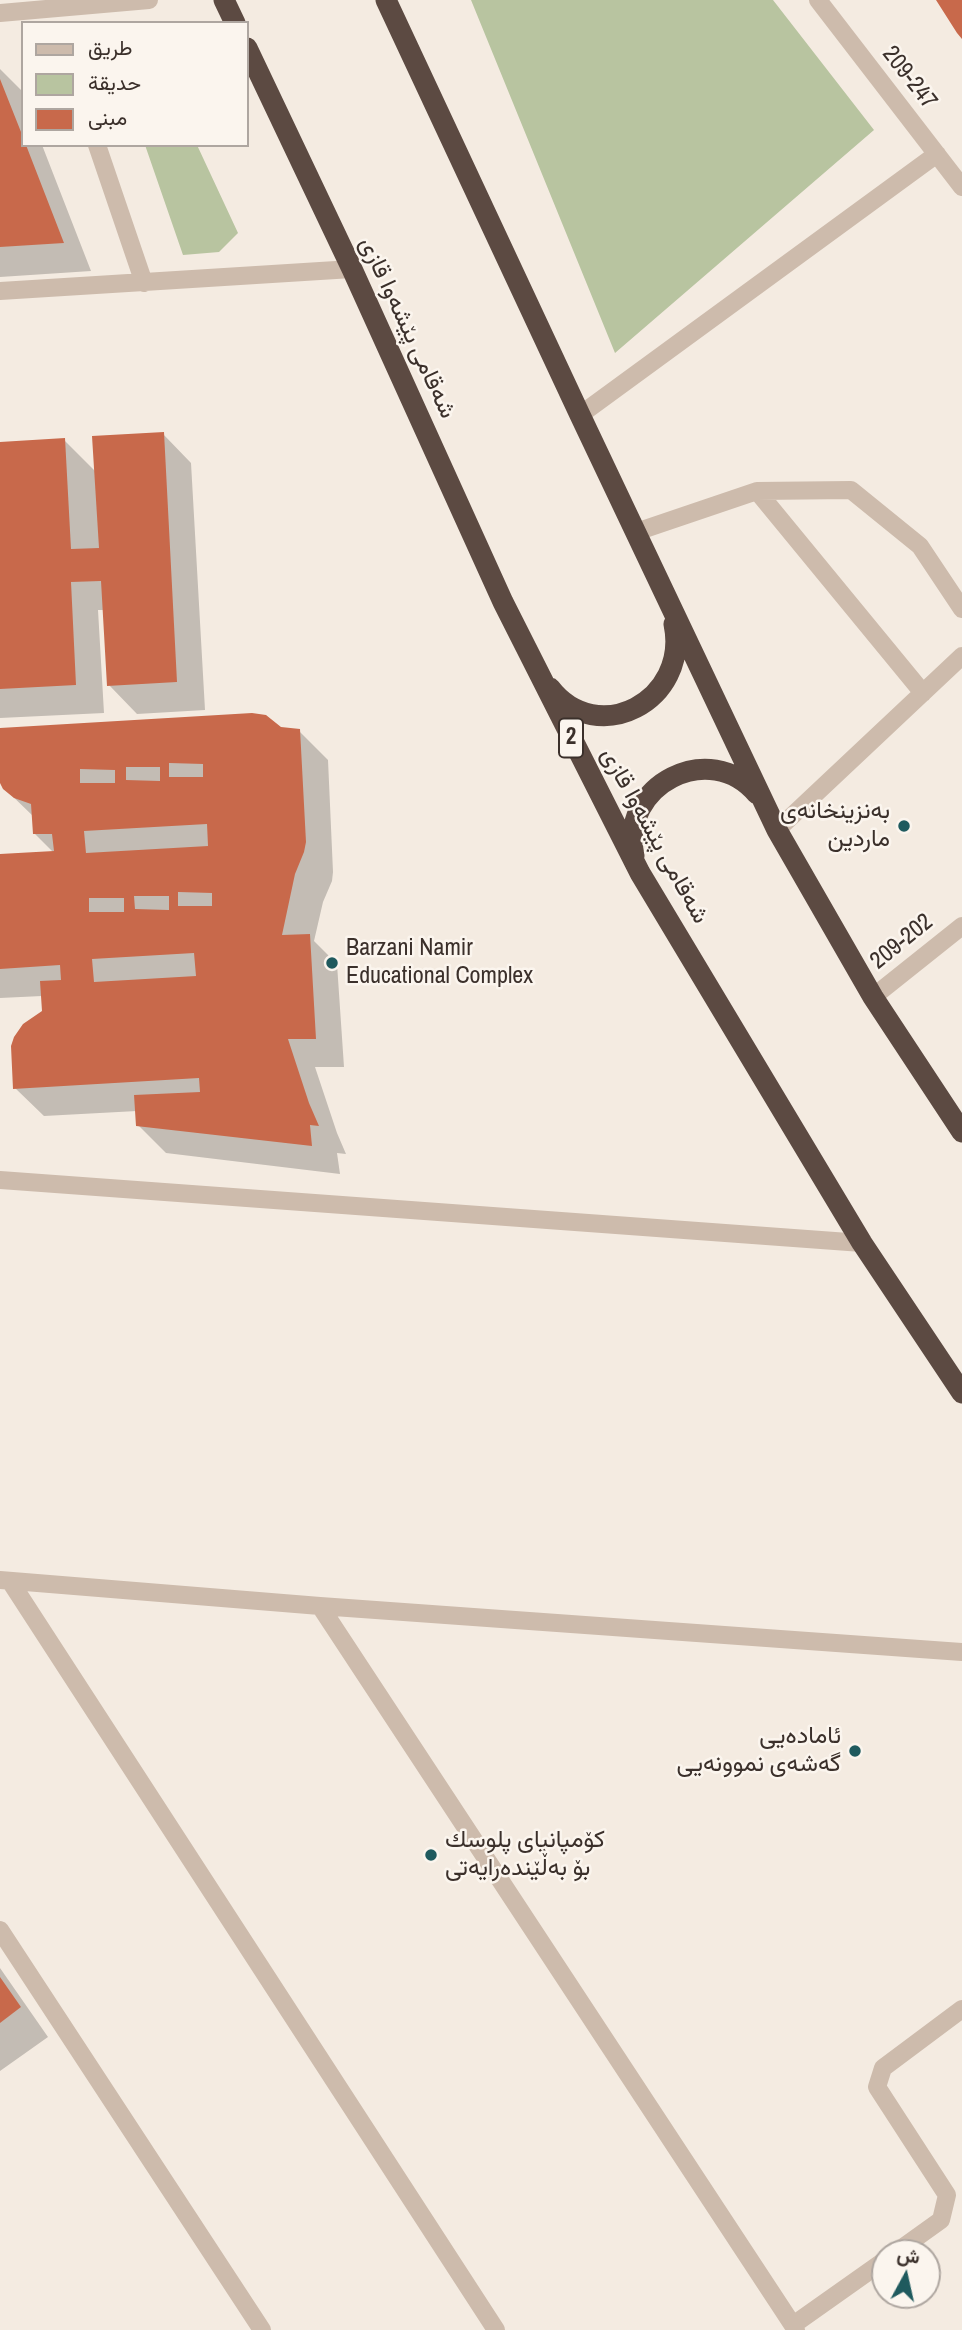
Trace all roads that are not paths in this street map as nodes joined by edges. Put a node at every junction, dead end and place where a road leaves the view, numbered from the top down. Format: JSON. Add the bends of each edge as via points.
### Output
{"nodes":[{"id":1,"x":149,"y":0,"type":"edge"},
{"id":2,"x":224,"y":0,"type":"edge"},
{"id":3,"x":386,"y":0,"type":"edge"},
{"id":4,"x":818,"y":0,"type":"edge"},
{"id":5,"x":51,"y":11,"type":"edge"},
{"id":6,"x":0,"y":13,"type":"edge"},
{"id":7,"x":234,"y":21,"type":"edge"},
{"id":8,"x":248,"y":50,"type":"edge"},
{"id":9,"x":98,"y":147,"type":"edge"},
{"id":10,"x":937,"y":154,"type":"junction"},
{"id":11,"x":962,"y":187,"type":"edge"},
{"id":12,"x":352,"y":269,"type":"junction"},
{"id":13,"x":144,"y":283,"type":"junction"},
{"id":14,"x":0,"y":291,"type":"edge"},
{"id":15,"x":580,"y":415,"type":"junction"},
{"id":16,"x":757,"y":491,"type":"junction"},
{"id":17,"x":636,"y":532,"type":"junction"},
{"id":18,"x":668,"y":600,"type":"junction"},
{"id":19,"x":962,"y":609,"type":"edge"},
{"id":20,"x":962,"y":656,"type":"edge"},
{"id":21,"x":536,"y":669,"type":"junction"},
{"id":22,"x":923,"y":693,"type":"junction"},
{"id":23,"x":766,"y":807,"type":"junction"},
{"id":24,"x":778,"y":830,"type":"junction"},
{"id":25,"x":640,"y":873,"type":"junction"},
{"id":26,"x":962,"y":926,"type":"edge"},
{"id":27,"x":873,"y":997,"type":"junction"},
{"id":28,"x":962,"y":1132,"type":"edge"},
{"id":29,"x":0,"y":1180,"type":"edge"},
{"id":30,"x":862,"y":1242,"type":"junction"},
{"id":31,"x":962,"y":1393,"type":"edge"},
{"id":32,"x":5,"y":1580,"type":"edge"},
{"id":33,"x":320,"y":1606,"type":"junction"},
{"id":34,"x":962,"y":1652,"type":"edge"},
{"id":35,"x":0,"y":1930,"type":"edge"},
{"id":36,"x":962,"y":2008,"type":"edge"},
{"id":37,"x":915,"y":2239,"type":"edge"},
{"id":38,"x":871,"y":2270,"type":"edge"},
{"id":39,"x":794,"y":2328,"type":"edge"},
{"id":40,"x":262,"y":2330,"type":"edge"},
{"id":41,"x":496,"y":2330,"type":"edge"}],
"edges":[{"from":1,"to":5,"type":"street"},
{"from":2,"to":7,"type":"highway"},
{"from":3,"to":15,"type":"highway"},
{"from":4,"to":10,"type":"street","name":"209-247"},
{"from":5,"to":6,"type":"street"},
{"from":8,"to":12,"type":"highway","name":"شەقامی پێشەوا قازی","number":"2"},
{"from":9,"to":13,"type":"street"},
{"from":10,"to":11,"type":"street","name":"209-247"},
{"from":10,"to":15,"type":"street"},
{"from":12,"to":13,"type":"street"},
{"from":12,"to":21,"type":"highway","name":"شەقامی پێشەوا قازی","number":"2"},
{"from":13,"to":14,"type":"street"},
{"from":15,"to":17,"type":"highway"},
{"from":16,"to":17,"type":"street"},
{"from":16,"to":19,"type":"street","via":[[851,490],[920,546]]},
{"from":16,"to":22,"type":"street"},
{"from":17,"to":18,"type":"highway"},
{"from":18,"to":21,"type":"highway","via":[[677,639],[674,662],[657,692],[639,706],[606,715],[583,711],[562,700]]},
{"from":18,"to":23,"type":"highway"},
{"from":20,"to":22,"type":"street"},
{"from":21,"to":25,"type":"highway","name":"شەقامی پێشەوا قازی","number":"2"},
{"from":22,"to":24,"type":"street"},
{"from":23,"to":24,"type":"highway"},
{"from":23,"to":25,"type":"highway","via":[[752,789],[733,776],[710,770],[676,775],[657,787],[637,815],[632,838]]},
{"from":24,"to":27,"type":"highway"},
{"from":25,"to":30,"type":"highway","name":"شەقامی پێشەوا قازی","number":"2"},
{"from":26,"to":27,"type":"street","name":"209-202"},
{"from":27,"to":28,"type":"highway"},
{"from":29,"to":30,"type":"street"},
{"from":30,"to":31,"type":"highway","name":"شەقامی پێشەوا قازی","number":"2"},
{"from":32,"to":33,"type":"street"},
{"from":32,"to":41,"type":"street"},
{"from":33,"to":34,"type":"street"},
{"from":33,"to":39,"type":"street"},
{"from":35,"to":40,"type":"street"},
{"from":36,"to":37,"type":"street","via":[[883,2068],[877,2087],[947,2195],[941,2220]]},
{"from":38,"to":39,"type":"street"}]}
